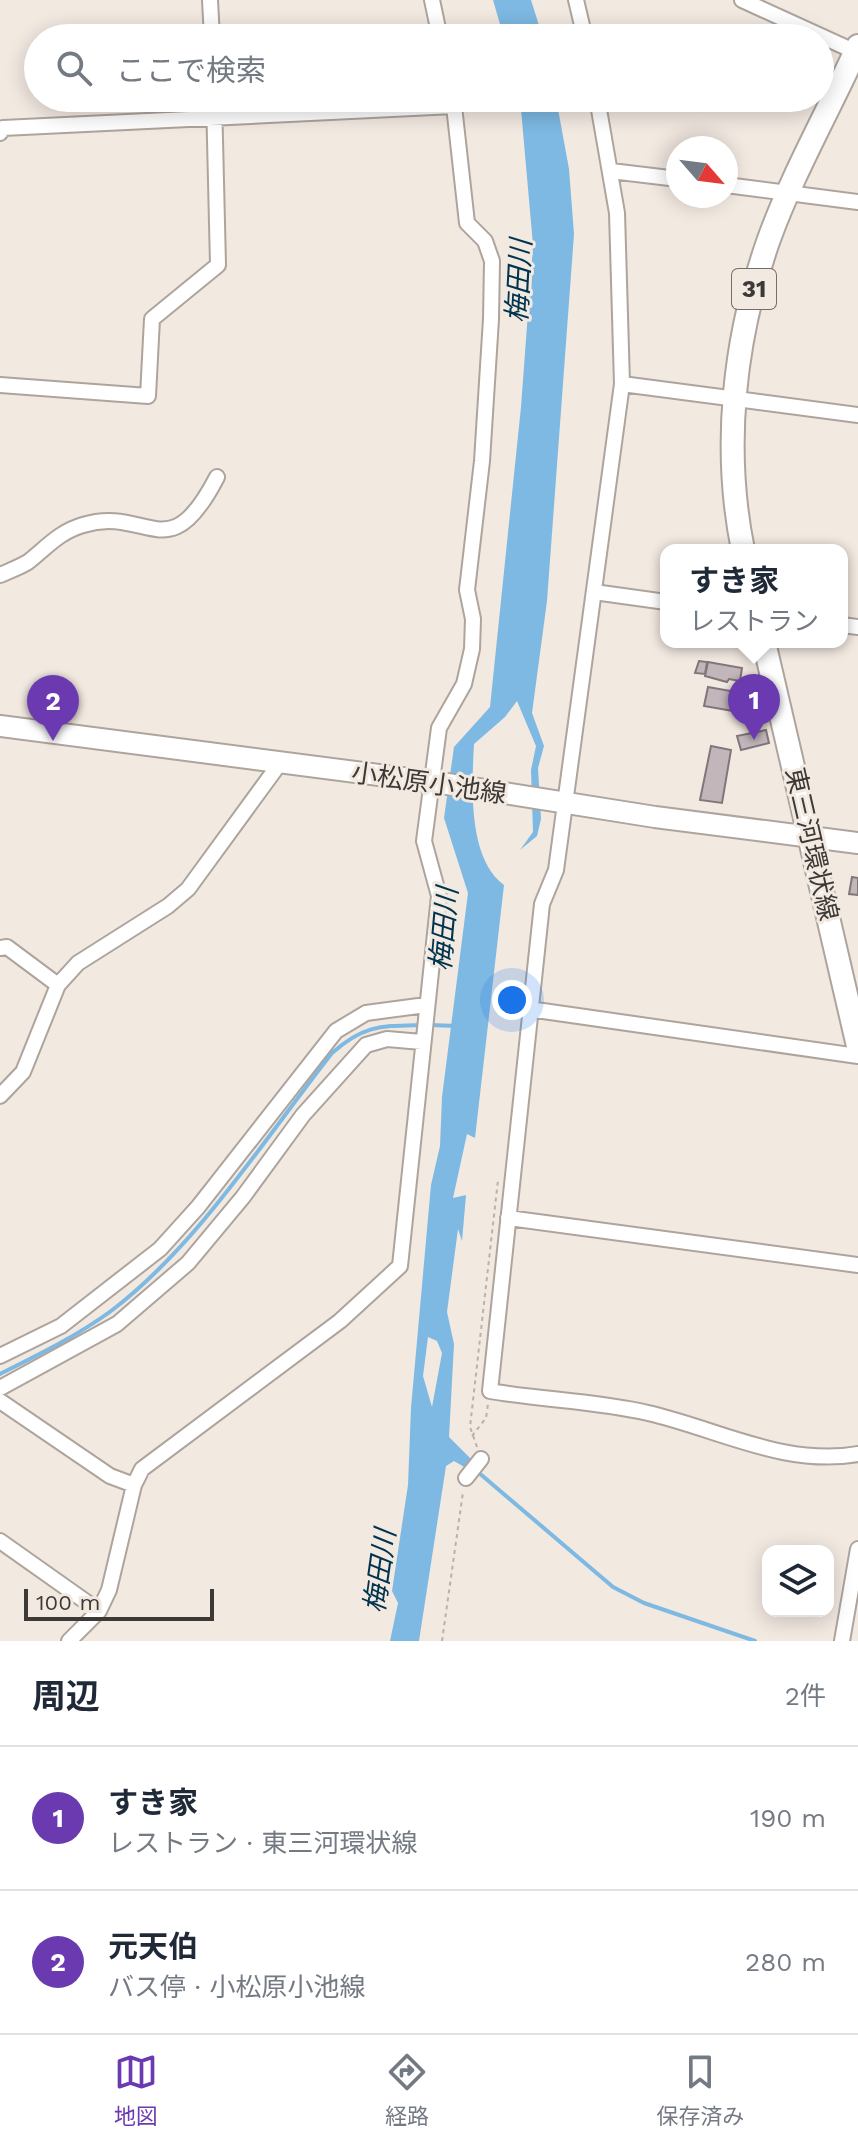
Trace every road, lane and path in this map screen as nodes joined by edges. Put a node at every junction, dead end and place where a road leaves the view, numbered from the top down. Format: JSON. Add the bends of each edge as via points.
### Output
{"nodes":[{"id":1,"x":210,"y":0,"type":"edge"},
{"id":2,"x":432,"y":0,"type":"edge"},
{"id":3,"x":576,"y":0,"type":"edge"},
{"id":4,"x":742,"y":0,"type":"edge"},
{"id":5,"x":211,"y":24,"type":"edge"},
{"id":6,"x":437,"y":24,"type":"edge"},
{"id":7,"x":582,"y":24,"type":"edge"},
{"id":8,"x":797,"y":24,"type":"edge"},
{"id":9,"x":834,"y":40,"type":"edge"},
{"id":10,"x":857,"y":50,"type":"edge"},
{"id":11,"x":834,"y":99,"type":"edge"},
{"id":12,"x":215,"y":112,"type":"edge"},
{"id":13,"x":283,"y":112,"type":"edge"},
{"id":14,"x":454,"y":112,"type":"edge"},
{"id":15,"x":600,"y":112,"type":"edge"},
{"id":16,"x":828,"y":112,"type":"edge"},
{"id":17,"x":215,"y":116,"type":"junction"},
{"id":18,"x":0,"y":133,"type":"edge"},
{"id":19,"x":611,"y":171,"type":"junction"},
{"id":20,"x":666,"y":178,"type":"edge"},
{"id":21,"x":738,"y":186,"type":"edge"},
{"id":22,"x":790,"y":193,"type":"junction"},
{"id":23,"x":858,"y":202,"type":"edge"},
{"id":24,"x":622,"y":384,"type":"junction"},
{"id":25,"x":0,"y":385,"type":"edge"},
{"id":26,"x":734,"y":398,"type":"junction"},
{"id":27,"x":858,"y":415,"type":"edge"},
{"id":28,"x":217,"y":477,"type":"dead end"},
{"id":29,"x":742,"y":544,"type":"edge"},
{"id":30,"x":0,"y":575,"type":"edge"},
{"id":31,"x":594,"y":592,"type":"junction"},
{"id":32,"x":660,"y":601,"type":"edge"},
{"id":33,"x":765,"y":648,"type":"edge"},
{"id":34,"x":0,"y":726,"type":"edge"},
{"id":35,"x":280,"y":763,"type":"junction"},
{"id":36,"x":436,"y":782,"type":"junction"},
{"id":37,"x":558,"y":802,"type":"junction"},
{"id":38,"x":811,"y":837,"type":"junction"},
{"id":39,"x":858,"y":843,"type":"edge"},
{"id":40,"x":0,"y":948,"type":"edge"},
{"id":41,"x":58,"y":985,"type":"junction"},
{"id":42,"x":426,"y":1005,"type":"junction"},
{"id":43,"x":529,"y":1009,"type":"junction"},
{"id":44,"x":423,"y":1032,"type":"junction"},
{"id":45,"x":858,"y":1046,"type":"edge"},
{"id":46,"x":858,"y":1056,"type":"edge"},
{"id":47,"x":0,"y":1096,"type":"edge"},
{"id":48,"x":508,"y":1218,"type":"junction"},
{"id":49,"x":858,"y":1265,"type":"edge"},
{"id":50,"x":0,"y":1356,"type":"edge"},
{"id":51,"x":0,"y":1388,"type":"edge"},
{"id":52,"x":490,"y":1391,"type":"junction"},
{"id":53,"x":0,"y":1401,"type":"edge"},
{"id":54,"x":471,"y":1437,"type":"dead end"},
{"id":55,"x":858,"y":1454,"type":"edge"},
{"id":56,"x":481,"y":1459,"type":"dead end"},
{"id":57,"x":466,"y":1478,"type":"joint"},
{"id":58,"x":134,"y":1485,"type":"junction"},
{"id":59,"x":0,"y":1541,"type":"edge"},
{"id":60,"x":858,"y":1549,"type":"edge"},
{"id":61,"x":99,"y":1611,"type":"junction"},
{"id":62,"x":69,"y":1641,"type":"edge"},
{"id":63,"x":442,"y":1641,"type":"edge"},
{"id":64,"x":842,"y":1641,"type":"edge"}],
"edges":[{"from":1,"to":5,"type":"street"},
{"from":2,"to":6,"type":"street"},
{"from":3,"to":7,"type":"street"},
{"from":4,"to":8,"type":"street"},
{"from":9,"to":10,"type":"street"},
{"from":10,"to":11,"type":"main road","number":"31"},
{"from":12,"to":17,"type":"street"},
{"from":13,"to":17,"type":"street"},
{"from":14,"to":36,"type":"street","via":[[467,223],[485,241],[492,261],[491,319],[467,590],[472,649],[464,684],[439,728]]},
{"from":15,"to":19,"type":"street"},
{"from":16,"to":22,"type":"main road","number":"31"},
{"from":17,"to":18,"type":"street","via":[[3,128]]},
{"from":17,"to":25,"type":"street","via":[[218,265],[152,319],[148,396]]},
{"from":19,"to":20,"type":"street"},
{"from":19,"to":24,"type":"street"},
{"from":21,"to":22,"type":"street"},
{"from":22,"to":23,"type":"street"},
{"from":22,"to":26,"type":"main road","number":"31","via":[[751,297]]},
{"from":24,"to":26,"type":"street"},
{"from":24,"to":31,"type":"street"},
{"from":26,"to":27,"type":"street"},
{"from":26,"to":29,"type":"main road","number":"31","via":[[732,452]]},
{"from":28,"to":30,"type":"street","via":[[186,523],[165,530],[87,523],[63,532],[27,563]]},
{"from":31,"to":32,"type":"street"},
{"from":31,"to":37,"type":"street"},
{"from":33,"to":38,"type":"main road","name":"東三河環状線"},
{"from":34,"to":35,"type":"main road","name":"小松原小池線"},
{"from":35,"to":36,"type":"main road","name":"小松原小池線"},
{"from":35,"to":41,"type":"street","via":[[188,889],[78,963]]},
{"from":36,"to":37,"type":"main road","name":"小松原小池線"},
{"from":36,"to":42,"type":"street","via":[[424,841],[439,896]]},
{"from":37,"to":38,"type":"main road","name":"小松原小池線"},
{"from":37,"to":43,"type":"street","via":[[556,870],[542,904]]},
{"from":38,"to":39,"type":"main road","name":"小松原小池線"},
{"from":38,"to":45,"type":"main road","name":"東三河環状線"},
{"from":40,"to":41,"type":"street","via":[[7,947]]},
{"from":41,"to":47,"type":"street","via":[[23,1072]]},
{"from":42,"to":44,"type":"street"},
{"from":42,"to":50,"type":"street","via":[[366,1013],[336,1031],[160,1249],[61,1326]]},
{"from":43,"to":46,"type":"street"},
{"from":43,"to":48,"type":"street"},
{"from":44,"to":51,"type":"street","via":[[366,1045],[303,1115],[188,1263],[117,1324]]},
{"from":44,"to":58,"type":"street","via":[[400,1266],[340,1321],[142,1469]]},
{"from":48,"to":49,"type":"street"},
{"from":48,"to":52,"type":"street"},
{"from":52,"to":54,"type":"path","via":[[486,1418]]},
{"from":52,"to":55,"type":"street","via":[[647,1412],[773,1452]]},
{"from":53,"to":58,"type":"street","via":[[110,1476]]},
{"from":56,"to":57,"type":"street"},
{"from":57,"to":63,"type":"path"},
{"from":58,"to":61,"type":"street","via":[[109,1590]]},
{"from":59,"to":61,"type":"street"},
{"from":60,"to":64,"type":"street"},
{"from":61,"to":62,"type":"street"}]}
